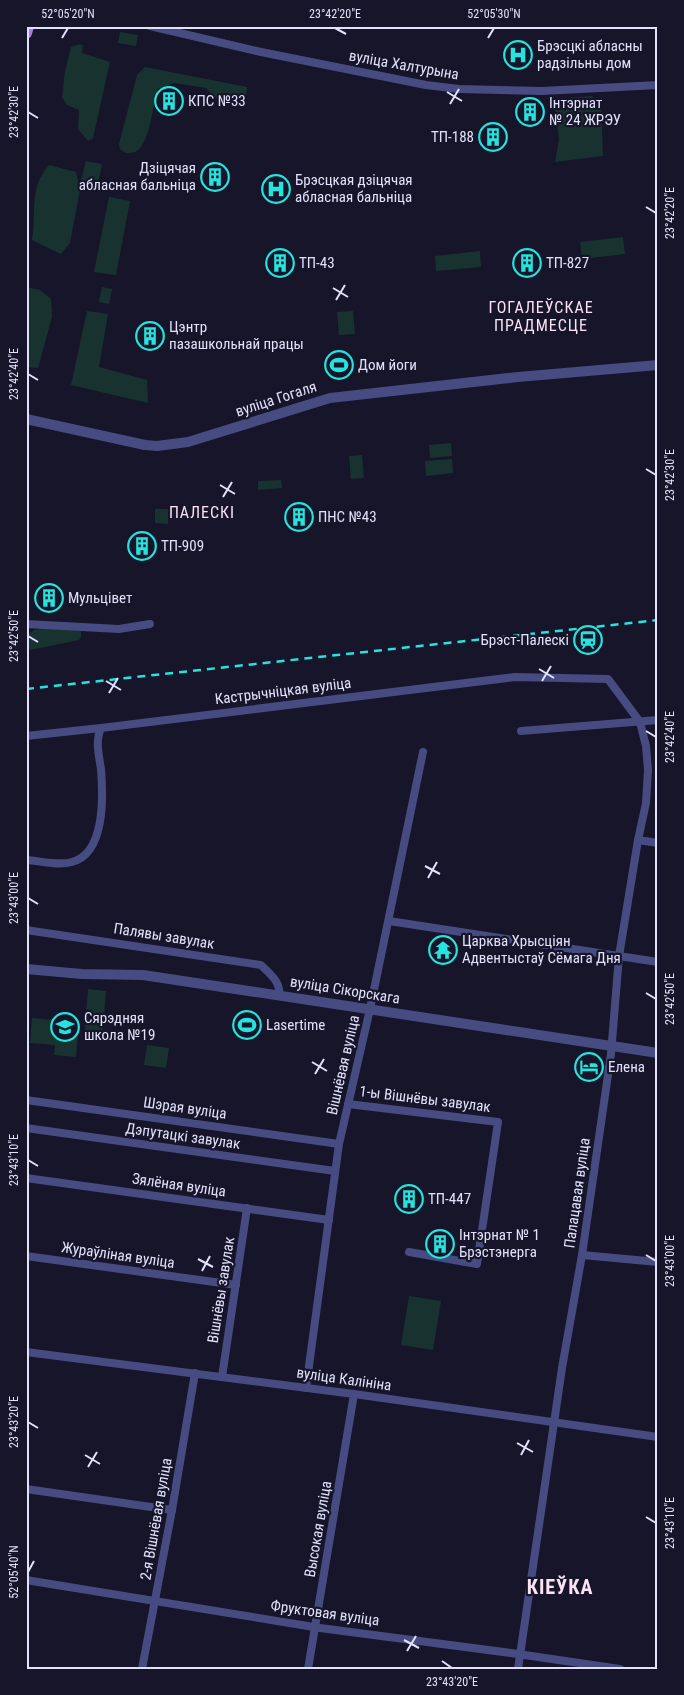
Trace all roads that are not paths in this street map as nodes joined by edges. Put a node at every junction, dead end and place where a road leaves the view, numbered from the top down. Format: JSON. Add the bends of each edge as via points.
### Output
{"nodes":[{"id":1,"x":28,"y":26,"type":"edge"},
{"id":2,"x":150,"y":26,"type":"edge"},
{"id":3,"x":26,"y":33,"type":"edge"},
{"id":4,"x":658,"y":85,"type":"edge"},
{"id":5,"x":658,"y":365,"type":"edge"},
{"id":6,"x":26,"y":418,"type":"edge"},
{"id":7,"x":26,"y":624,"type":"edge"},
{"id":8,"x":150,"y":624,"type":"dead end"},
{"id":9,"x":658,"y":720,"type":"edge"},
{"id":10,"x":640,"y":722,"type":"junction"},
{"id":11,"x":101,"y":728,"type":"junction"},
{"id":12,"x":521,"y":731,"type":"dead end"},
{"id":13,"x":26,"y":736,"type":"edge"},
{"id":14,"x":423,"y":752,"type":"dead end"},
{"id":15,"x":638,"y":840,"type":"junction"},
{"id":16,"x":658,"y":843,"type":"edge"},
{"id":17,"x":26,"y":860,"type":"edge"},
{"id":18,"x":389,"y":921,"type":"junction"},
{"id":19,"x":26,"y":930,"type":"edge"},
{"id":20,"x":618,"y":956,"type":"junction"},
{"id":21,"x":658,"y":962,"type":"edge"},
{"id":22,"x":26,"y":969,"type":"edge"},
{"id":23,"x":279,"y":995,"type":"junction"},
{"id":24,"x":370,"y":1009,"type":"junction"},
{"id":25,"x":611,"y":1050,"type":"junction"},
{"id":26,"x":658,"y":1054,"type":"edge"},
{"id":27,"x":26,"y":1100,"type":"edge"},
{"id":28,"x":348,"y":1104,"type":"junction"},
{"id":29,"x":26,"y":1128,"type":"edge"},
{"id":30,"x":339,"y":1144,"type":"junction"},
{"id":31,"x":335,"y":1171,"type":"junction"},
{"id":32,"x":26,"y":1178,"type":"edge"},
{"id":33,"x":247,"y":1208,"type":"junction"},
{"id":34,"x":329,"y":1220,"type":"junction"},
{"id":35,"x":409,"y":1252,"type":"dead end"},
{"id":36,"x":582,"y":1254,"type":"junction"},
{"id":37,"x":26,"y":1256,"type":"edge"},
{"id":38,"x":658,"y":1262,"type":"edge"},
{"id":39,"x":236,"y":1285,"type":"junction"},
{"id":40,"x":26,"y":1352,"type":"edge"},
{"id":41,"x":195,"y":1373,"type":"junction"},
{"id":42,"x":222,"y":1377,"type":"junction"},
{"id":43,"x":306,"y":1388,"type":"junction"},
{"id":44,"x":354,"y":1394,"type":"junction"},
{"id":45,"x":555,"y":1423,"type":"junction"},
{"id":46,"x":658,"y":1437,"type":"edge"},
{"id":47,"x":26,"y":1489,"type":"edge"},
{"id":48,"x":172,"y":1510,"type":"junction"},
{"id":49,"x":26,"y":1580,"type":"edge"},
{"id":50,"x":155,"y":1601,"type":"junction"},
{"id":51,"x":315,"y":1627,"type":"junction"},
{"id":52,"x":520,"y":1654,"type":"junction"},
{"id":53,"x":142,"y":1669,"type":"edge"},
{"id":54,"x":308,"y":1669,"type":"edge"},
{"id":55,"x":518,"y":1669,"type":"edge"},
{"id":56,"x":620,"y":1669,"type":"edge"}],
"edges":[{"from":1,"to":3,"type":"main road"},
{"from":2,"to":4,"type":"street","name":"вуліца Халтурына","via":[[262,52],[459,89],[542,91]]},
{"from":5,"to":6,"type":"street","name":"вуліца Гогаля","via":[[512,377],[330,398],[188,442],[164,446],[145,445]]},
{"from":7,"to":8,"type":"street","via":[[119,629]]},
{"from":9,"to":10,"type":"street"},
{"from":10,"to":11,"type":"street","name":"Кастрычніцкая вуліца","via":[[608,678],[529,676]]},
{"from":10,"to":12,"type":"street"},
{"from":10,"to":15,"type":"street","name":"Палацавая вуліца","via":[[648,770],[646,803]]},
{"from":11,"to":13,"type":"street"},
{"from":11,"to":17,"type":"street","via":[[98,741],[103,793],[94,842],[83,856],[71,863]]},
{"from":14,"to":18,"type":"street","name":"Вішнёвая вуліца"},
{"from":15,"to":16,"type":"street"},
{"from":15,"to":20,"type":"street","name":"Палацавая вуліца"},
{"from":18,"to":20,"type":"street"},
{"from":18,"to":24,"type":"street","name":"Вішнёвая вуліца"},
{"from":19,"to":23,"type":"street","name":"Палявы завулак","via":[[261,965],[278,983]]},
{"from":20,"to":21,"type":"street"},
{"from":20,"to":25,"type":"street","name":"Палацавая вуліца"},
{"from":22,"to":23,"type":"street","name":"вуліца Сікорскага","via":[[143,975]]},
{"from":23,"to":24,"type":"street","name":"вуліца Сікорскага"},
{"from":24,"to":25,"type":"street","name":"вуліца Сікорскага"},
{"from":24,"to":28,"type":"street","name":"Вішнёвая вуліца"},
{"from":25,"to":26,"type":"street","name":"вуліца Сікорскага"},
{"from":25,"to":36,"type":"street","name":"Палацавая вуліца"},
{"from":27,"to":30,"type":"street","name":"Шэрая вуліца"},
{"from":28,"to":30,"type":"street","name":"Вішнёвая вуліца"},
{"from":28,"to":35,"type":"street","name":"1-ы Вішнёвы завулак","via":[[498,1122],[477,1264]]},
{"from":29,"to":31,"type":"street","name":"Дэпутацкі завулак"},
{"from":30,"to":31,"type":"street","name":"Вішнёвая вуліца"},
{"from":31,"to":34,"type":"street","name":"Вішнёвая вуліца"},
{"from":32,"to":33,"type":"street","name":"Зялёная вуліца"},
{"from":33,"to":34,"type":"street","name":"Зялёная вуліца"},
{"from":33,"to":39,"type":"street","name":"Вішнёвы завулак"},
{"from":34,"to":43,"type":"street","name":"Вішнёвая вуліца"},
{"from":36,"to":38,"type":"street"},
{"from":36,"to":45,"type":"street","name":"Палацавая вуліца"},
{"from":37,"to":39,"type":"street","name":"Жураўліная вуліца"},
{"from":39,"to":42,"type":"street","name":"Вішнёвы завулак"},
{"from":40,"to":41,"type":"street","name":"вуліца Калініна"},
{"from":41,"to":42,"type":"street","name":"вуліца Калініна"},
{"from":41,"to":48,"type":"street","name":"2-я Вішнёвая вуліца"},
{"from":42,"to":43,"type":"street","name":"вуліца Калініна"},
{"from":43,"to":44,"type":"street","name":"вуліца Калініна"},
{"from":44,"to":45,"type":"street","name":"вуліца Калініна"},
{"from":44,"to":51,"type":"street","name":"Высокая вуліца"},
{"from":45,"to":46,"type":"street","name":"вуліца Калініна"},
{"from":45,"to":52,"type":"street","name":"Палацавая вуліца"},
{"from":47,"to":48,"type":"street"},
{"from":48,"to":50,"type":"street","name":"2-я Вішнёвая вуліца"},
{"from":49,"to":50,"type":"street","name":"Фруктовая вуліца"},
{"from":50,"to":51,"type":"street","name":"Фруктовая вуліца"},
{"from":50,"to":53,"type":"street","name":"2-я Вішнёвая вуліца"},
{"from":51,"to":52,"type":"street","name":"Фруктовая вуліца"},
{"from":51,"to":54,"type":"street","name":"Высокая вуліца"},
{"from":52,"to":55,"type":"street","name":"Палацавая вуліца"},
{"from":52,"to":56,"type":"street","name":"Фруктовая вуліца"}]}
